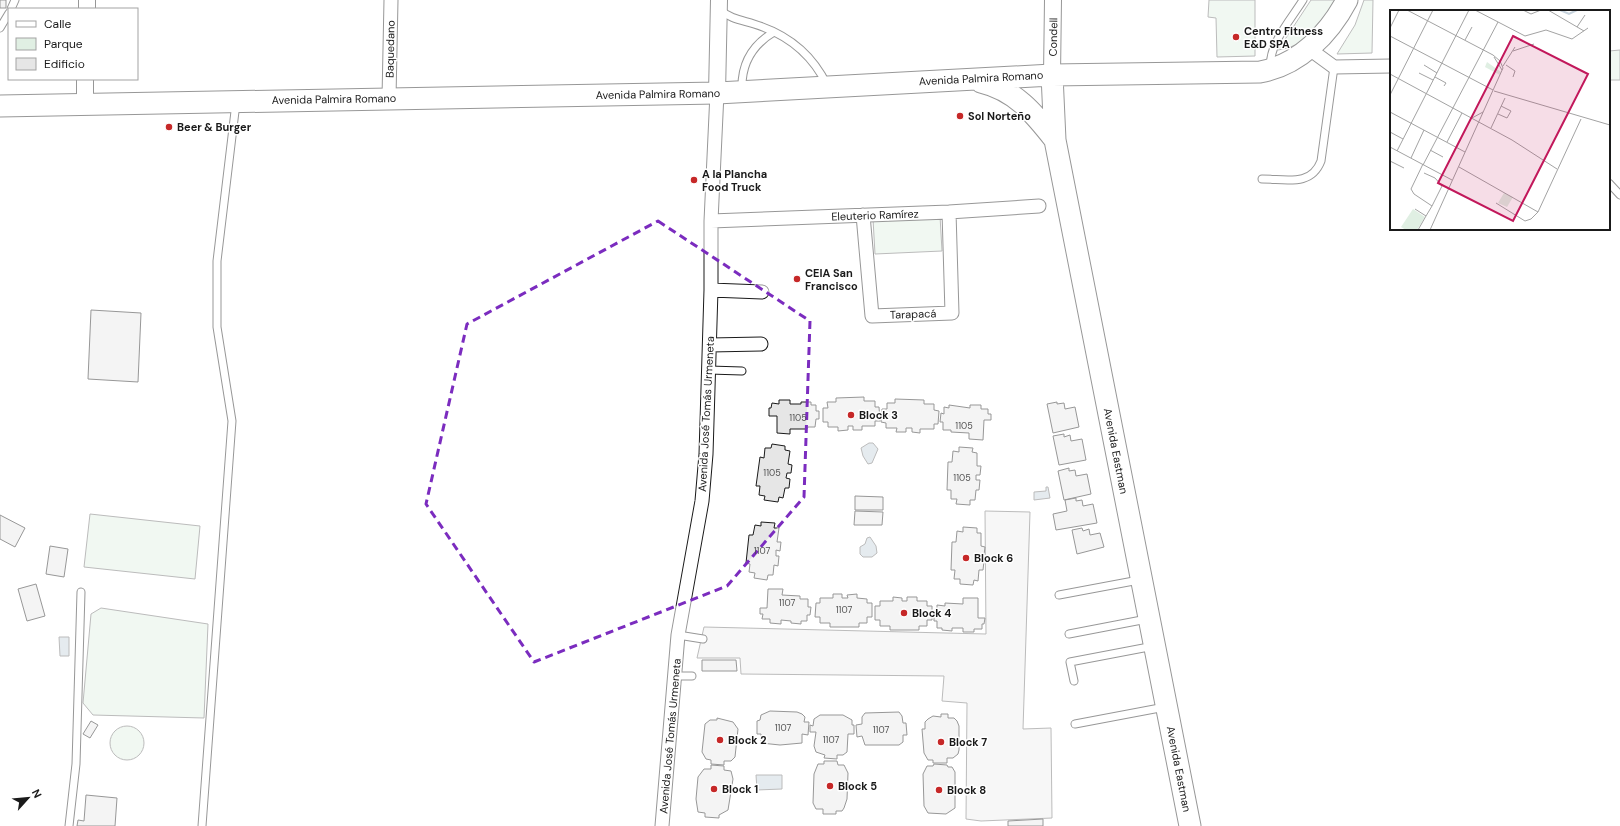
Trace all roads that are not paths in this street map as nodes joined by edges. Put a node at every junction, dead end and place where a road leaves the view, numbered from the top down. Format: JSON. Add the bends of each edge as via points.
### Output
{"nodes":[{"id":1,"x":391,"y":0,"type":"edge"},
{"id":2,"x":1053,"y":0,"type":"edge"},
{"id":3,"x":1303,"y":0,"type":"edge"},
{"id":4,"x":1347,"y":0,"type":"edge"},
{"id":5,"x":718,"y":4,"type":"edge"},
{"id":6,"x":8,"y":15,"type":"edge"},
{"id":7,"x":0,"y":28,"type":"edge"},
{"id":8,"x":774,"y":32,"type":"junction"},
{"id":9,"x":1308,"y":48,"type":"junction"},
{"id":10,"x":1390,"y":66,"type":"edge"},
{"id":11,"x":1334,"y":67,"type":"junction"},
{"id":12,"x":1272,"y":70,"type":"junction"},
{"id":13,"x":1052,"y":74,"type":"junction"},
{"id":14,"x":86,"y":80,"type":"edge"},
{"id":15,"x":962,"y":80,"type":"junction"},
{"id":16,"x":828,"y":87,"type":"junction"},
{"id":17,"x":742,"y":92,"type":"junction"},
{"id":18,"x":717,"y":93,"type":"junction"},
{"id":19,"x":389,"y":98,"type":"junction"},
{"id":20,"x":236,"y":101,"type":"junction"},
{"id":21,"x":85,"y":103,"type":"junction"},
{"id":22,"x":0,"y":106,"type":"edge"},
{"id":23,"x":1055,"y":140,"type":"junction"},
{"id":24,"x":1262,"y":179,"type":"dead end"},
{"id":25,"x":1610,"y":184,"type":"edge"},
{"id":26,"x":1620,"y":195,"type":"edge"},
{"id":27,"x":1039,"y":206,"type":"dead end"},
{"id":28,"x":949,"y":212,"type":"junction"},
{"id":29,"x":863,"y":215,"type":"junction"},
{"id":30,"x":711,"y":221,"type":"junction"},
{"id":31,"x":711,"y":290,"type":"junction"},
{"id":32,"x":762,"y":292,"type":"dead end"},
{"id":33,"x":761,"y":344,"type":"dead end"},
{"id":34,"x":710,"y":345,"type":"junction"},
{"id":35,"x":709,"y":370,"type":"junction"},
{"id":36,"x":742,"y":371,"type":"dead end"},
{"id":37,"x":1141,"y":579,"type":"junction"},
{"id":38,"x":81,"y":592,"type":"dead end"},
{"id":39,"x":1059,"y":595,"type":"dead end"},
{"id":40,"x":1149,"y":618,"type":"junction"},
{"id":41,"x":1069,"y":634,"type":"dead end"},
{"id":42,"x":678,"y":635,"type":"junction"},
{"id":43,"x":703,"y":639,"type":"dead end"},
{"id":44,"x":1155,"y":646,"type":"junction"},
{"id":45,"x":674,"y":676,"type":"junction"},
{"id":46,"x":692,"y":676,"type":"dead end"},
{"id":47,"x":1074,"y":681,"type":"dead end"},
{"id":48,"x":1166,"y":707,"type":"junction"},
{"id":49,"x":1075,"y":724,"type":"dead end"},
{"id":50,"x":69,"y":826,"type":"edge"},
{"id":51,"x":202,"y":826,"type":"edge"},
{"id":52,"x":662,"y":826,"type":"edge"},
{"id":53,"x":1190,"y":826,"type":"edge"}],
"edges":[{"from":1,"to":19,"type":"street","name":"Baquedano"},
{"from":2,"to":13,"type":"street","name":"Condell"},
{"from":3,"to":12,"type":"lane","via":[[1274,45]]},
{"from":4,"to":9,"type":"main road","name":"Avenida Palmira Romano","via":[[1333,23]]},
{"from":5,"to":8,"type":"lane","via":[[735,19]]},
{"from":5,"to":18,"type":"street","name":"Avenida José Tomás Urmeneta"},
{"from":6,"to":7,"type":"lane"},
{"from":8,"to":16,"type":"lane","via":[[789,40],[808,56]]},
{"from":8,"to":17,"type":"lane","via":[[758,43],[747,59],[743,70]]},
{"from":9,"to":11,"type":"street"},
{"from":9,"to":12,"type":"main road","name":"Avenida Palmira Romano","via":[[1292,61]]},
{"from":10,"to":11,"type":"street"},
{"from":11,"to":24,"type":"lane","via":[[1321,161],[1317,171],[1306,180]]},
{"from":12,"to":13,"type":"main road","name":"Avenida Palmira Romano","via":[[1248,73]]},
{"from":13,"to":15,"type":"main road","name":"Avenida Palmira Romano"},
{"from":13,"to":23,"type":"main road","name":"Avenida Eastman"},
{"from":14,"to":21,"type":"street"},
{"from":15,"to":16,"type":"main road","name":"Avenida Palmira Romano"},
{"from":15,"to":23,"type":"main road","via":[[990,84],[1014,96],[1035,115]]},
{"from":16,"to":17,"type":"main road","name":"Avenida Palmira Romano"},
{"from":17,"to":18,"type":"main road","name":"Avenida Palmira Romano"},
{"from":18,"to":19,"type":"main road","name":"Avenida Palmira Romano"},
{"from":18,"to":30,"type":"street","name":"Avenida José Tomás Urmeneta"},
{"from":19,"to":20,"type":"main road","name":"Avenida Palmira Romano"},
{"from":20,"to":21,"type":"main road","name":"Avenida Palmira Romano"},
{"from":20,"to":51,"type":"lane","via":[[217,261],[217,327],[232,421]]},
{"from":21,"to":22,"type":"main road","name":"Avenida Palmira Romano"},
{"from":23,"to":37,"type":"main road","name":"Avenida Eastman"},
{"from":25,"to":26,"type":"lane"},
{"from":27,"to":28,"type":"street","name":"Eleuterio Ramírez"},
{"from":28,"to":29,"type":"street","name":"Eleuterio Ramírez"},
{"from":28,"to":29,"type":"street","name":"Tarapacá","via":[[952,313],[872,316]]},
{"from":29,"to":30,"type":"street","name":"Eleuterio Ramírez"},
{"from":30,"to":31,"type":"street","name":"Avenida José Tomás Urmeneta"},
{"from":31,"to":32,"type":"street"},
{"from":31,"to":34,"type":"street","name":"Avenida José Tomás Urmeneta"},
{"from":33,"to":34,"type":"street"},
{"from":34,"to":35,"type":"street","name":"Avenida José Tomás Urmeneta"},
{"from":35,"to":36,"type":"lane"},
{"from":35,"to":42,"type":"street","name":"Avenida José Tomás Urmeneta","via":[[702,501]]},
{"from":37,"to":39,"type":"lane"},
{"from":37,"to":40,"type":"main road","name":"Avenida Eastman"},
{"from":38,"to":50,"type":"lane","via":[[76,764]]},
{"from":40,"to":41,"type":"lane"},
{"from":40,"to":44,"type":"main road","name":"Avenida Eastman"},
{"from":42,"to":43,"type":"lane"},
{"from":42,"to":45,"type":"street","name":"Avenida José Tomás Urmeneta"},
{"from":44,"to":47,"type":"lane","via":[[1070,662]]},
{"from":44,"to":48,"type":"main road","name":"Avenida Eastman"},
{"from":45,"to":46,"type":"lane"},
{"from":45,"to":52,"type":"street","name":"Avenida José Tomás Urmeneta"},
{"from":48,"to":49,"type":"lane"},
{"from":48,"to":53,"type":"main road","name":"Avenida Eastman"}]}
